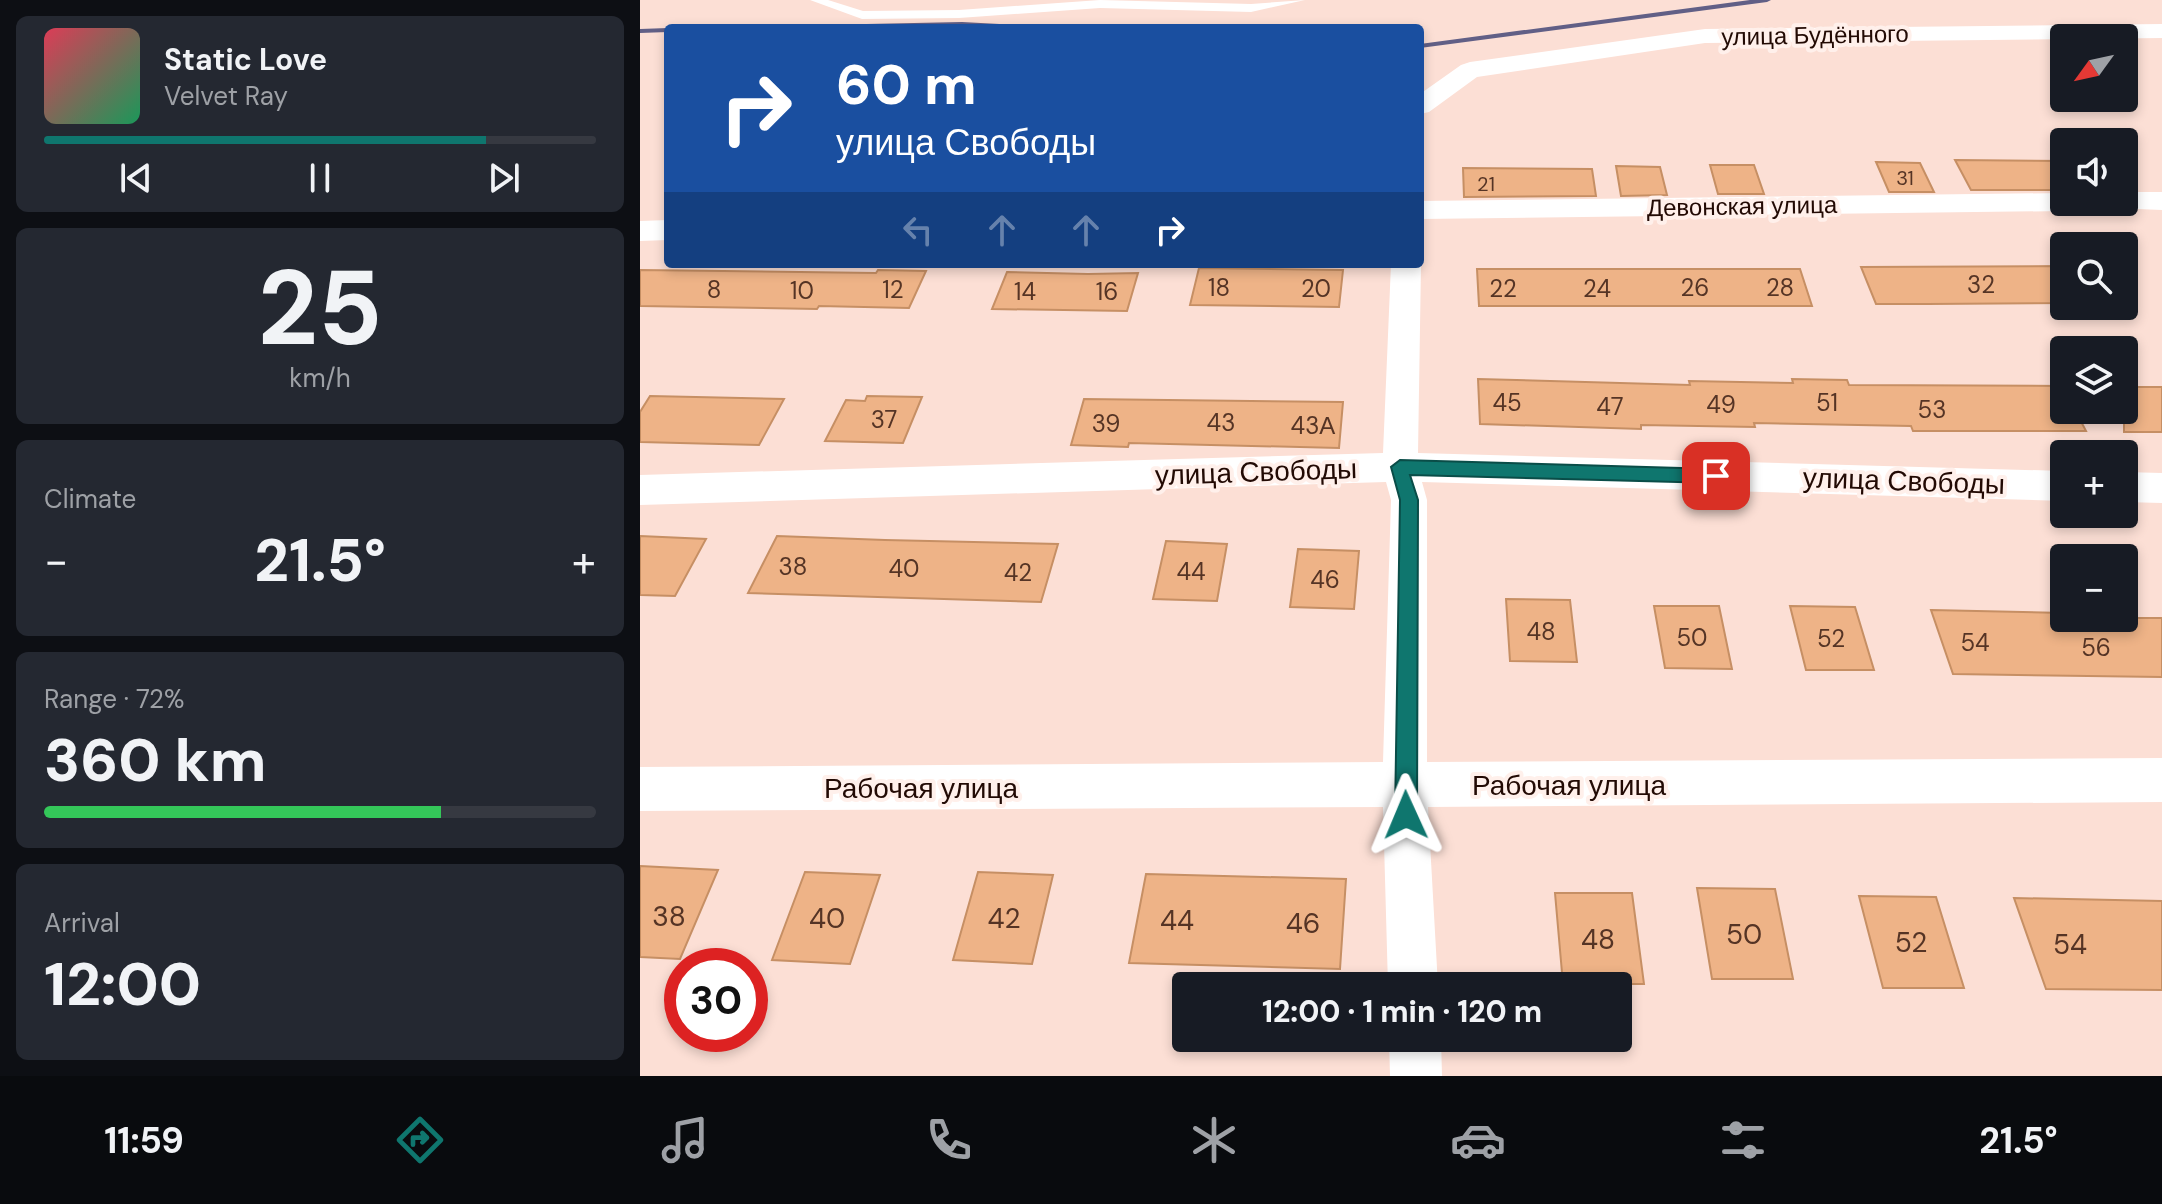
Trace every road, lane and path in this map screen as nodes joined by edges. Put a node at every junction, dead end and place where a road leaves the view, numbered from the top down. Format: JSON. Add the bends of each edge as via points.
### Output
{"nodes":[{"id":1,"x":816,"y":0,"type":"edge"},
{"id":2,"x":1299,"y":0,"type":"edge"},
{"id":3,"x":2162,"y":31,"type":"edge"},
{"id":4,"x":1424,"y":103,"type":"edge"},
{"id":5,"x":2138,"y":201,"type":"edge"},
{"id":6,"x":2162,"y":201,"type":"edge"},
{"id":7,"x":2050,"y":202,"type":"edge"},
{"id":8,"x":1424,"y":210,"type":"edge"},
{"id":9,"x":664,"y":230,"type":"edge"},
{"id":10,"x":640,"y":231,"type":"edge"},
{"id":11,"x":1406,"y":268,"type":"edge"},
{"id":12,"x":1400,"y":467,"type":"junction"},
{"id":13,"x":2050,"y":486,"type":"edge"},
{"id":14,"x":2138,"y":487,"type":"edge"},
{"id":15,"x":2162,"y":488,"type":"edge"},
{"id":16,"x":640,"y":490,"type":"edge"},
{"id":17,"x":2162,"y":780,"type":"edge"},
{"id":18,"x":1405,"y":786,"type":"junction"},
{"id":19,"x":640,"y":789,"type":"edge"},
{"id":20,"x":1412,"y":972,"type":"edge"},
{"id":21,"x":1415,"y":1052,"type":"edge"},
{"id":22,"x":1416,"y":1076,"type":"edge"}],
"edges":[{"from":1,"to":2,"type":"lane","via":[[862,15],[1100,4],[1251,8]]},
{"from":3,"to":4,"type":"street","name":"улица Будённого","via":[[1705,36],[1470,70]]},
{"from":5,"to":6,"type":"street"},
{"from":7,"to":8,"type":"street","name":"Девонская улица"},
{"from":9,"to":10,"type":"street"},
{"from":11,"to":12,"type":"street"},
{"from":12,"to":13,"type":"street","name":"улица Свободы"},
{"from":12,"to":16,"type":"street","name":"улица Свободы"},
{"from":12,"to":18,"type":"street","via":[[1409,500]]},
{"from":14,"to":15,"type":"street"},
{"from":17,"to":18,"type":"street","name":"Рабочая улица"},
{"from":18,"to":19,"type":"street","name":"Рабочая улица"},
{"from":18,"to":20,"type":"street"},
{"from":21,"to":22,"type":"street"}]}
